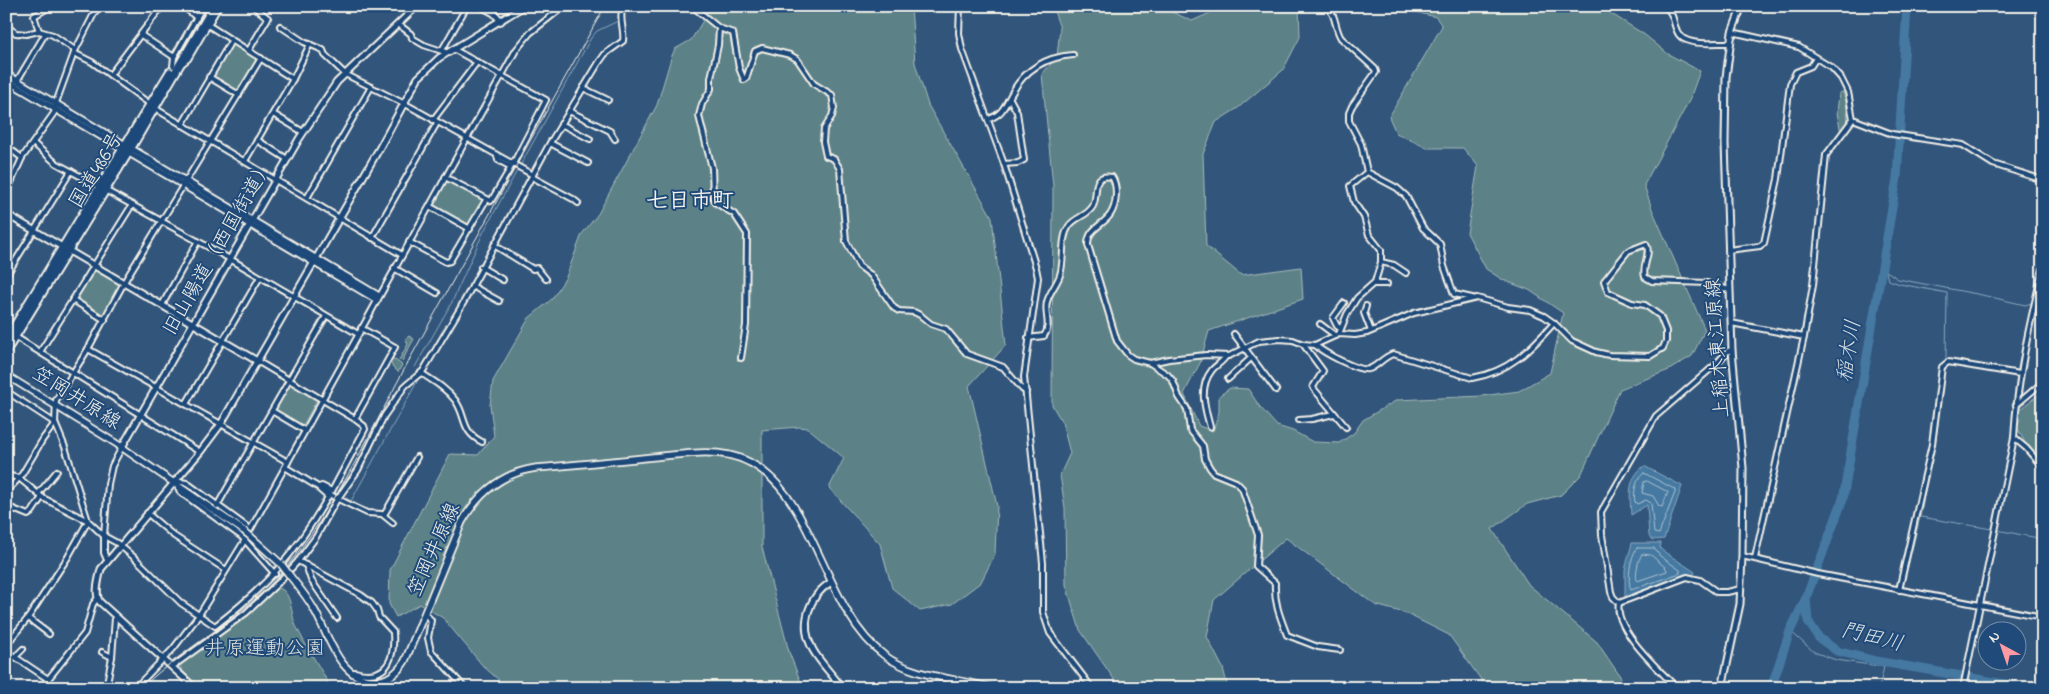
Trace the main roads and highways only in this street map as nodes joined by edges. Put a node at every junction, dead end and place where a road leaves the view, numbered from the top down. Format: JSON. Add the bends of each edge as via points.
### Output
{"nodes":[{"id":1,"x":208,"y":6,"type":"edge"},
{"id":2,"x":214,"y":6,"type":"edge"},
{"id":3,"x":175,"y":67,"type":"junction"},
{"id":4,"x":10,"y":335,"type":"edge"},
{"id":5,"x":6,"y":351,"type":"edge"},
{"id":6,"x":6,"y":374,"type":"edge"},
{"id":7,"x":992,"y":688,"type":"edge"}],
"edges":[{"from":1,"to":3,"type":"highway","name":"国道486号"},
{"from":2,"to":3,"type":"highway","name":"国道486号"},
{"from":3,"to":4,"type":"highway","name":"国道486号","via":[[66,249]]},
{"from":4,"to":5,"type":"highway","name":"国道486号"},
{"from":6,"to":7,"type":"main road","name":"笠岡井原線","bridge":true,"via":[[174,481],[247,534],[290,576],[312,605],[338,657],[360,679],[377,681],[395,674],[405,661],[462,522],[483,492],[500,480],[536,468],[719,453],[753,464],[773,479],[796,508],[831,582],[856,626],[872,646],[895,663]]}]}
